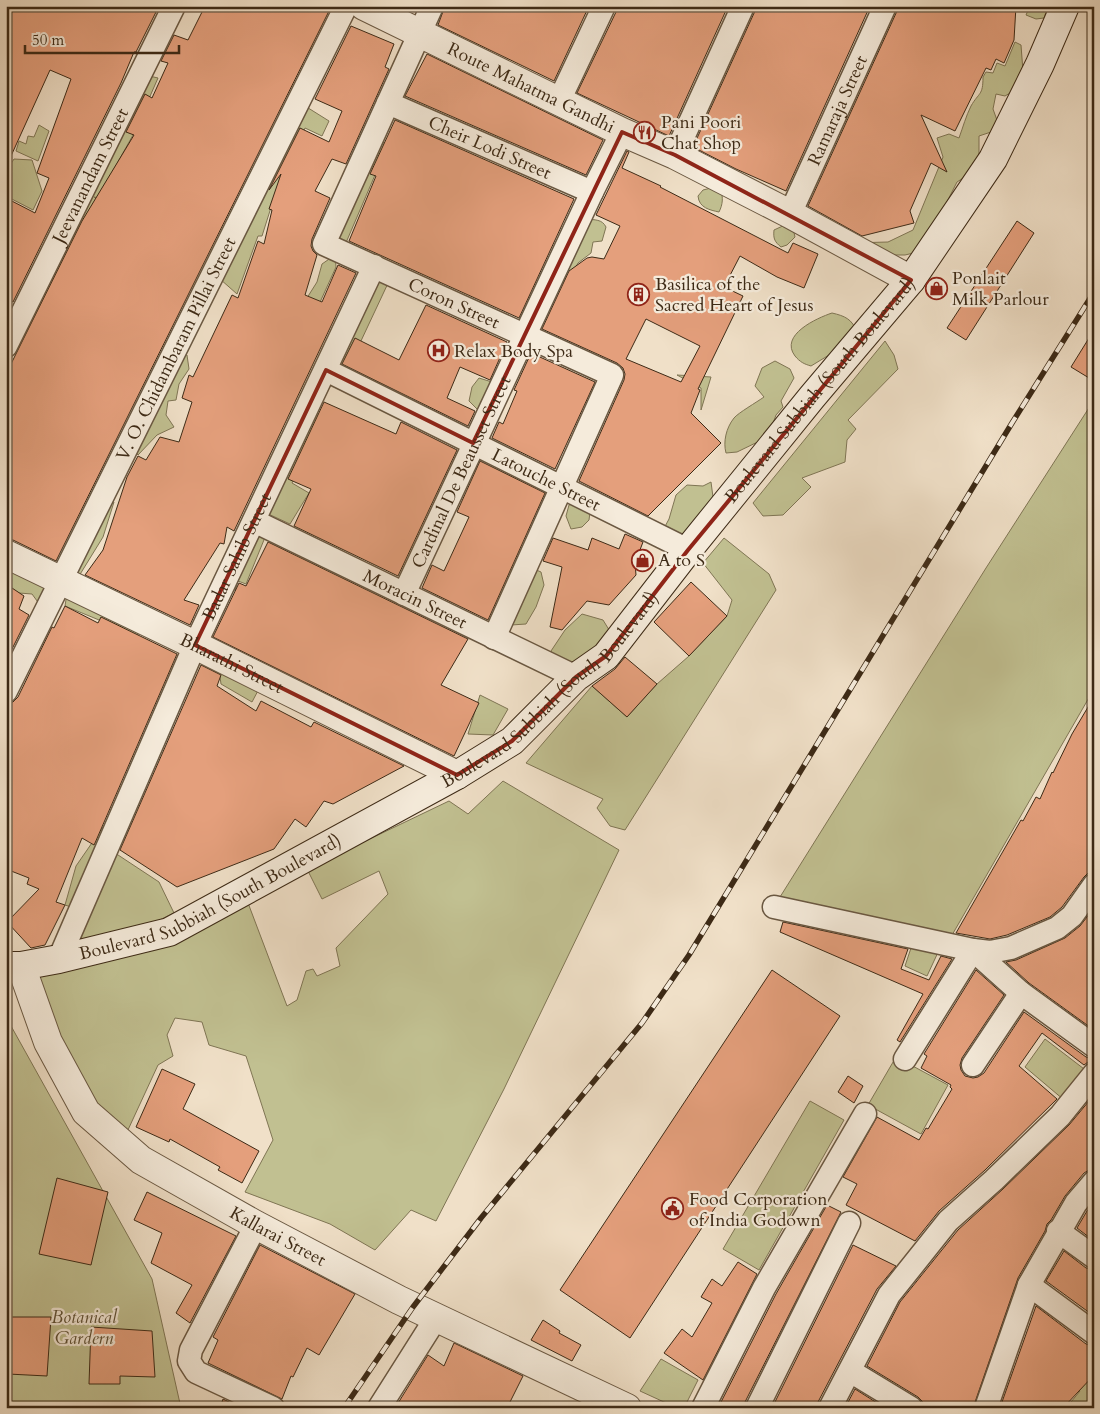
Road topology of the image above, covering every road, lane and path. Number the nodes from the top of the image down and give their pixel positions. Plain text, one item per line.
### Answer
1 (174, 6) edge
2 (346, 6) edge
3 (364, 6) edge
4 (432, 6) edge
5 (604, 6) edge
6 (743, 6) edge
7 (885, 6) edge
8 (1064, 6) edge
9 (420, 33) junction
10 (559, 101) junction
11 (388, 103) junction
12 (622, 132) junction
13 (675, 155) junction
14 (592, 192) junction
15 (790, 214) junction
16 (374, 266) junction
17 (912, 280) junction
18 (525, 336) junction
19 (6, 346) edge
20 (326, 370) junction
21 (473, 444) junction
22 (562, 487) junction
23 (254, 520) junction
24 (688, 550) junction
25 (6, 554) edge
26 (62, 581) junction
27 (404, 594) junction
28 (494, 638) junction
29 (195, 645) junction
30 (576, 676) junction
31 (6, 691) edge
32 (457, 775) junction
33 (1094, 884) edge
34 (774, 907) dead end
35 (973, 950) junction
36 (59, 959) junction
37 (14, 966) edge
38 (1021, 992) junction
39 (1094, 1046) edge
40 (905, 1059) dead end
41 (973, 1065) dead end
42 (1094, 1074) edge
43 (866, 1114) dead end
44 (1093, 1182) edge
45 (850, 1223) dead end
46 (256, 1225) junction
47 (1058, 1231) junction
48 (1094, 1257) edge
49 (1030, 1285) junction
50 (436, 1318) junction
51 (1094, 1333) edge
52 (850, 1371) junction
53 (273, 1408) edge
54 (379, 1408) edge
55 (627, 1408) edge
56 (703, 1408) edge
57 (757, 1408) edge
58 (830, 1408) edge
59 (911, 1408) edge
60 (986, 1408) edge

1 - 19 street, Jeevanandam Street
2 - 26 street, V. O. Chidambaram Pillai Street
3 - 9 street, Route Mahatma Gandhi
4 - 9 street, Coron Street
5 - 10 street
6 - 13 street
7 - 15 street, Ramaraja Street
8 - 17 street, Boulevard Subbiah (South Boulevard)
9 - 10 street, Route Mahatma Gandhi
9 - 11 street, Coron Street
10 - 12 street, Route Mahatma Gandhi
11 - 14 street, Cheir Lodi Street
11 - 16 street, Coron Street
12 - 13 street, Route Mahatma Gandhi
12 - 14 street, Cardinal De Beausset Street
13 - 15 street, Route Mahatma Gandhi
14 - 18 street, Cardinal De Beausset Street
15 - 17 street, Route Mahatma Gandhi
16 - 18 street, Coron Street
16 - 20 street, Badar Sahib Street
17 - 24 street, Boulevard Subbiah (South Boulevard)
18 - 21 street, Cardinal De Beausset Street
18 - 22 street, Coron Street
20 - 21 street, Latouche Street
20 - 23 street, Badar Sahib Street
21 - 22 street, Latouche Street
21 - 27 street, Cardinal De Beausset Street
22 - 24 street, Latouche Street
22 - 28 street, Coron Street
23 - 27 street, Moracin Street
23 - 29 street, Badar Sahib Street
24 - 30 street, Boulevard Subbiah (South Boulevard)
25 - 26 street, Bharathi Street
26 - 29 street, Bharathi Street
26 - 31 street, V. O. Chidambaram Pillai Street
27 - 28 street, Moracin Street
28 - 30 street, Moracin Street
29 - 32 street, Bharathi Street
29 - 36 street, Badar Sahib Street
30 - 32 street, Boulevard Subbiah (South Boulevard)
32 - 36 street, Boulevard Subbiah (South Boulevard)
33 - 35 street
34 - 35 street
35 - 38 street
35 - 40 street
36 - 37 street, Boulevard Subbiah (South Boulevard)
37 - 46 street, Kallarai Street
38 - 39 street
38 - 41 street
42 - 52 street
43 - 56 street
44 - 47 street
45 - 57 street
46 - 50 street, Kallarai Street
46 - 53 street
47 - 48 street
47 - 49 street
49 - 51 street
49 - 60 street
50 - 54 street
50 - 55 street, Kallarai Street
52 - 58 street
52 - 59 street

